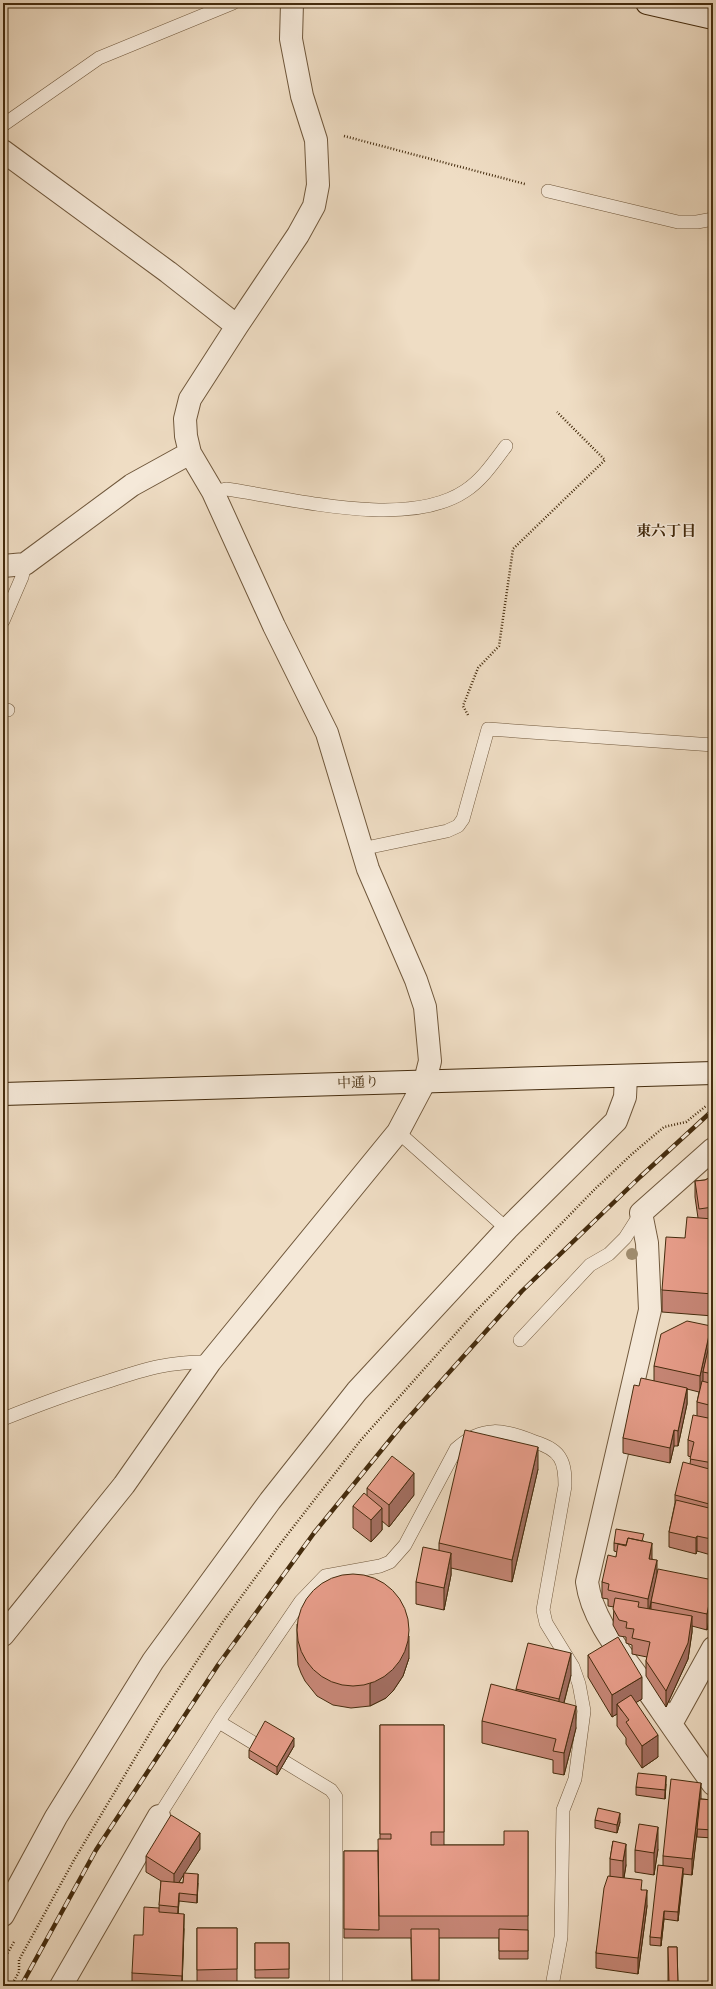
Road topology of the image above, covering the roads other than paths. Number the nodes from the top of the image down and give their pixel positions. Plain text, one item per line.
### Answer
1 (233, 3) edge
2 (292, 3) edge
3 (647, 3) edge
4 (713, 18) edge
5 (3, 125) edge
6 (3, 151) edge
7 (548, 191) road end
8 (713, 219) edge
9 (237, 326) junction
10 (506, 446) dead end
11 (190, 453) junction
12 (213, 492) junction
13 (25, 564) junction
14 (3, 566) edge
15 (3, 621) edge
16 (713, 745) edge
17 (361, 849) junction
18 (713, 1073) edge
19 (626, 1076) junction
20 (425, 1081) junction
21 (3, 1094) edge
22 (398, 1132) junction
23 (713, 1149) edge
24 (641, 1213) junction
25 (507, 1229) junction
26 (520, 1340) dead end
27 (210, 1362) junction
28 (3, 1419) edge
29 (3, 1635) edge
30 (713, 1648) edge
31 (218, 1722) junction
32 (670, 1724) junction
33 (713, 1784) edge
34 (158, 1816) joint
35 (3, 1915) edge
36 (61, 1986) edge
37 (336, 1986) edge
38 (552, 1986) edge

1 - 5 lane
2 - 9 street
3 - 4 street
6 - 9 street
7 - 8 lane
9 - 11 street
10 - 12 lane
11 - 12 street
11 - 13 street
12 - 17 street
13 - 14 street
13 - 15 lane
16 - 17 lane
17 - 20 street
18 - 19 street, 中通り
19 - 20 street, 中通り
19 - 25 street
20 - 21 street, 中通り
20 - 22 street
22 - 25 lane
22 - 27 street
23 - 24 street
24 - 26 lane
24 - 32 street
25 - 35 street
27 - 28 lane
27 - 29 street
30 - 32 street
31 - 34 lane
31 - 37 lane
31 - 38 lane
32 - 33 street
34 - 36 street

